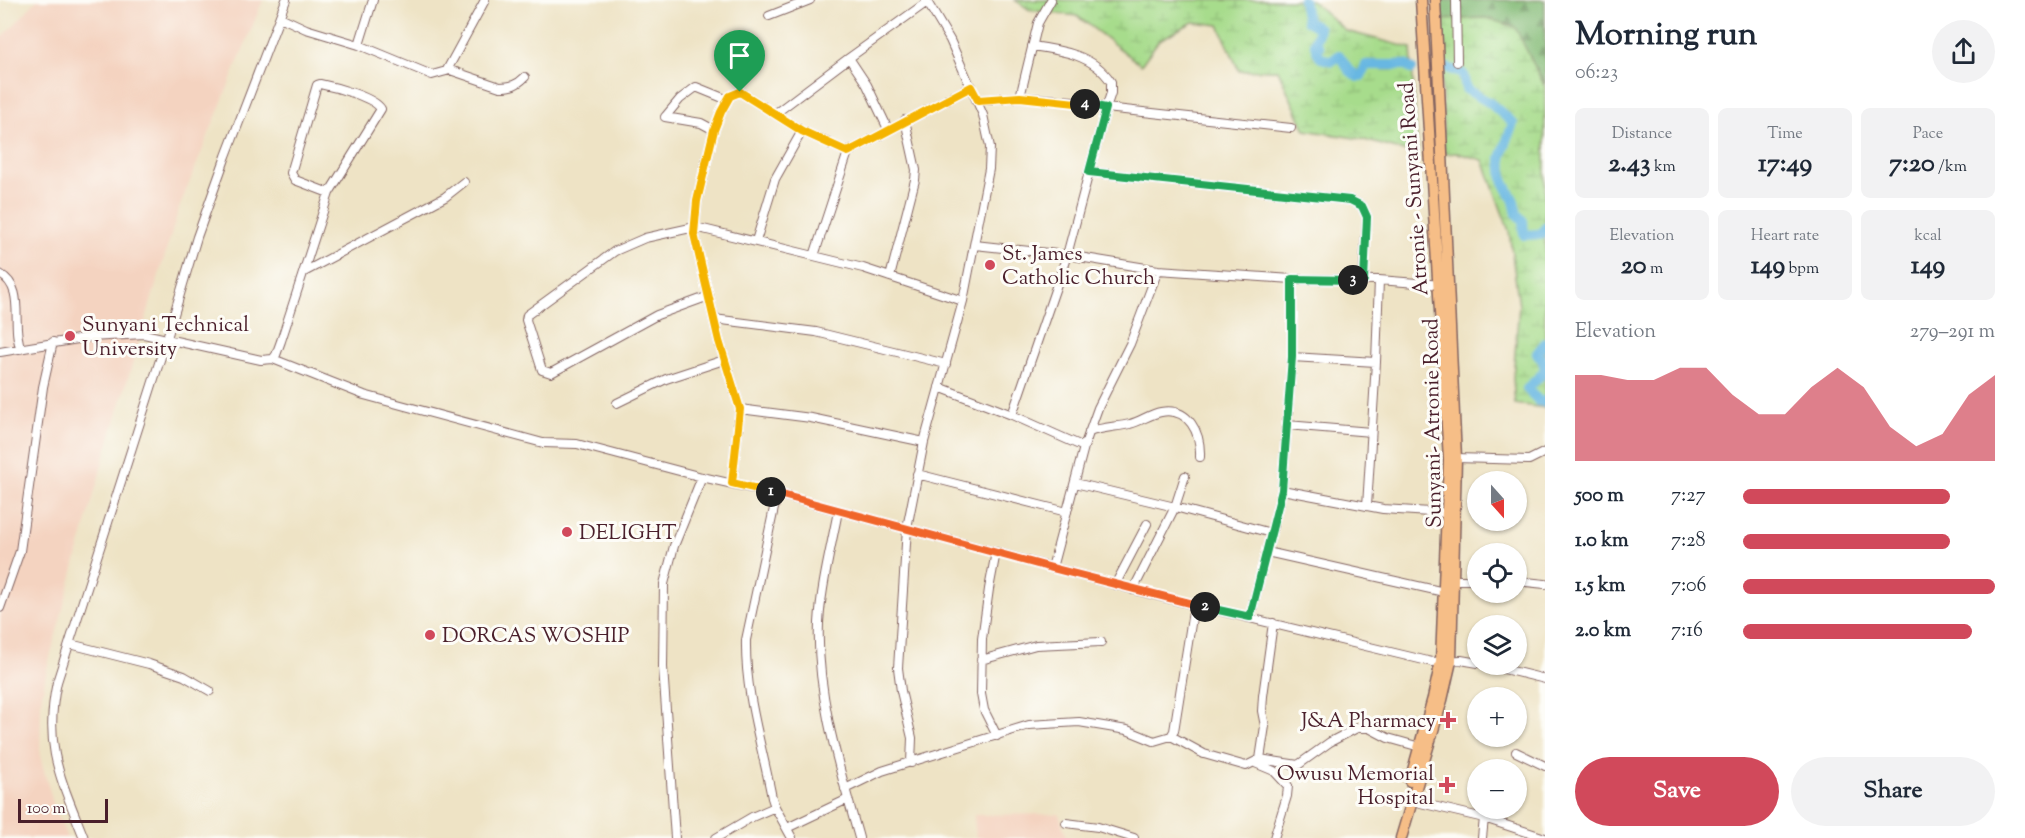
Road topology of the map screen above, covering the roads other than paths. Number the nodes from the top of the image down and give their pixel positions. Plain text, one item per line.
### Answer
1 (286, 0) edge
2 (373, 0) edge
3 (485, 0) edge
4 (810, 0) edge
5 (1051, 0) edge
6 (1421, 0) edge
7 (1434, 0) edge
8 (1456, 0) edge
9 (927, 1) edge
10 (769, 16) dead end
11 (280, 17) junction
12 (359, 45) junction
13 (1032, 45) junction
14 (849, 58) junction
15 (1457, 62) dead end
16 (447, 70) junction
17 (525, 77) dead end
18 (971, 87) junction
19 (1020, 97) junction
20 (728, 100) junction
21 (978, 100) junction
22 (1106, 108) junction
23 (776, 113) junction
24 (905, 120) junction
25 (1291, 128) dead end
26 (888, 129) junction
27 (714, 130) junction
28 (802, 131) junction
29 (848, 152) junction
30 (1089, 172) junction
31 (464, 182) dead end
32 (329, 193) junction
33 (695, 227) junction
34 (756, 242) junction
35 (975, 245) junction
36 (1067, 255) junction
37 (814, 256) junction
38 (1158, 270) junction
39 (304, 272) junction
40 (0, 274) edge
41 (890, 277) junction
42 (1292, 279) junction
43 (1364, 280) junction
44 (1379, 280) junction
45 (1443, 285) junction
46 (709, 296) junction
47 (963, 301) junction
48 (714, 319) junction
49 (167, 338) junction
50 (53, 342) junction
51 (21, 349) junction
52 (0, 352) edge
53 (1292, 357) junction
54 (273, 359) junction
55 (724, 360) junction
56 (1376, 362) junction
57 (946, 364) junction
58 (939, 387) junction
59 (617, 403) dead end
60 (740, 409) junction
61 (1012, 415) junction
62 (1287, 425) junction
63 (1089, 432) junction
64 (1371, 432) junction
65 (924, 442) junction
66 (1084, 447) junction
67 (1545, 452) edge
68 (1200, 457) dead end
69 (1456, 458) junction
70 (917, 474) junction
71 (1185, 476) dead end
72 (702, 477) junction
73 (732, 483) junction
74 (1075, 483) junction
75 (1282, 490) junction
76 (777, 494) junction
77 (1367, 506) junction
78 (1175, 507) junction
79 (838, 511) junction
80 (1067, 512) junction
81 (1446, 513) junction
82 (1147, 524) dead end
83 (907, 528) junction
84 (1271, 533) junction
85 (996, 552) junction
86 (1267, 552) junction
87 (1052, 568) junction
88 (1452, 580) junction
89 (1467, 580) edge
90 (1527, 582) edge
91 (1545, 584) edge
92 (1114, 585) junction
93 (1133, 590) junction
94 (1444, 592) junction
95 (1194, 605) junction
96 (0, 608) edge
97 (1250, 617) junction
98 (1274, 623) junction
99 (1101, 642) dead end
100 (70, 644) junction
101 (981, 660) junction
102 (1446, 661) junction
103 (1467, 661) edge
104 (1527, 675) edge
105 (1545, 679) edge
106 (210, 691) dead end
107 (997, 736) junction
108 (1171, 736) junction
109 (1420, 747) junction
110 (1516, 752) dead end
111 (1258, 761) junction
112 (911, 763) junction
113 (1545, 766) edge
114 (845, 789) junction
115 (848, 799) junction
116 (1412, 801) junction
117 (775, 807) junction
118 (1467, 814) edge
119 (1484, 819) edge
120 (1487, 819) edge
121 (1066, 823) dead end
122 (787, 828) junction
123 (84, 838) edge
124 (675, 838) edge
125 (716, 838) edge
126 (792, 838) edge
127 (860, 838) edge
128 (1134, 838) edge
129 (1274, 838) edge
130 (1395, 838) edge
131 (1401, 838) edge
132 (1482, 838) edge
133 (1545, 838) edge

1 - 11 street
2 - 12 street
3 - 16 street
4 - 10 street
5 - 13 street
6 - 45 highway, Atronie - Sunyani Road
7 - 45 highway, Sunyani- Atronie Road
8 - 15 street
9 - 14 street
9 - 18 street
11 - 12 street
11 - 49 street
12 - 16 street
13 - 19 street
13 - 22 street
14 - 23 street
14 - 26 street
16 - 17 street
18 - 21 street
18 - 24 street
19 - 21 street
19 - 22 street
20 - 23 street
20 - 27 street
20 - 27 street
21 - 35 street
22 - 25 street
22 - 30 street
23 - 28 street
24 - 26 street
24 - 41 street
26 - 29 street
27 - 33 street
28 - 29 street
28 - 34 street
29 - 37 street
30 - 36 street
30 - 43 street
31 - 39 street
32 - 32 street
32 - 39 street
33 - 34 street
33 - 46 street
33 - 46 street
34 - 37 street
35 - 36 street
35 - 47 street
36 - 38 street
36 - 61 street
37 - 41 street
38 - 42 street
38 - 63 street
39 - 54 street
40 - 51 street
41 - 47 street
42 - 43 street
42 - 53 street
43 - 44 street
44 - 45 street
44 - 56 street
45 - 69 highway, Sunyani- Atronie Road
45 - 81 highway, Atronie - Sunyani Road
46 - 48 street
47 - 57 street
48 - 55 street
48 - 57 street
49 - 50 street
49 - 54 street
49 - 100 street
50 - 51 street
50 - 96 street
51 - 52 street
53 - 56 street
53 - 62 street
54 - 72 street
55 - 59 street
55 - 60 street
56 - 64 street
57 - 58 street
58 - 61 street
58 - 65 street
60 - 65 street
60 - 73 street
61 - 66 street
62 - 64 street
62 - 75 street
63 - 66 street
63 - 68 street
64 - 77 street
65 - 70 street
66 - 74 street
67 - 69 street
69 - 88 highway, Sunyani- Atronie Road
70 - 80 street
70 - 83 street
71 - 78 street
72 - 73 street
72 - 124 street
73 - 76 street
74 - 78 street
74 - 80 street
75 - 77 street
75 - 84 street
76 - 79 street
76 - 117 street
77 - 81 street
78 - 84 street
78 - 93 street
79 - 83 street
79 - 114 street
80 - 87 street
81 - 94 highway, Atronie - Sunyani Road
82 - 92 street
83 - 85 street
83 - 112 street
84 - 86 street
85 - 87 street
85 - 101 street
86 - 94 street
86 - 97 street
87 - 92 street
88 - 89 street
88 - 102 highway, Sunyani- Atronie Road
90 - 91 street
92 - 93 street
93 - 95 street
94 - 102 highway, Atronie - Sunyani Road
95 - 97 street
95 - 108 street
97 - 98 street
98 - 102 street
98 - 111 street
99 - 101 street
100 - 106 street
100 - 123 street
101 - 107 street
102 - 103 street
102 - 109 highway, Atronie - Sunyani Road
102 - 116 highway, Sunyani- Atronie Road
104 - 105 street
107 - 108 street
107 - 112 street
108 - 111 street
109 - 111 street
109 - 130 highway, Atronie - Sunyani Road
110 - 113 street
111 - 129 street
112 - 114 street
114 - 115 street
115 - 122 street
115 - 127 street
116 - 118 street
116 - 131 highway, Sunyani- Atronie Road
117 - 122 street
117 - 125 street
119 - 132 street
120 - 133 street
121 - 128 street
122 - 126 street

